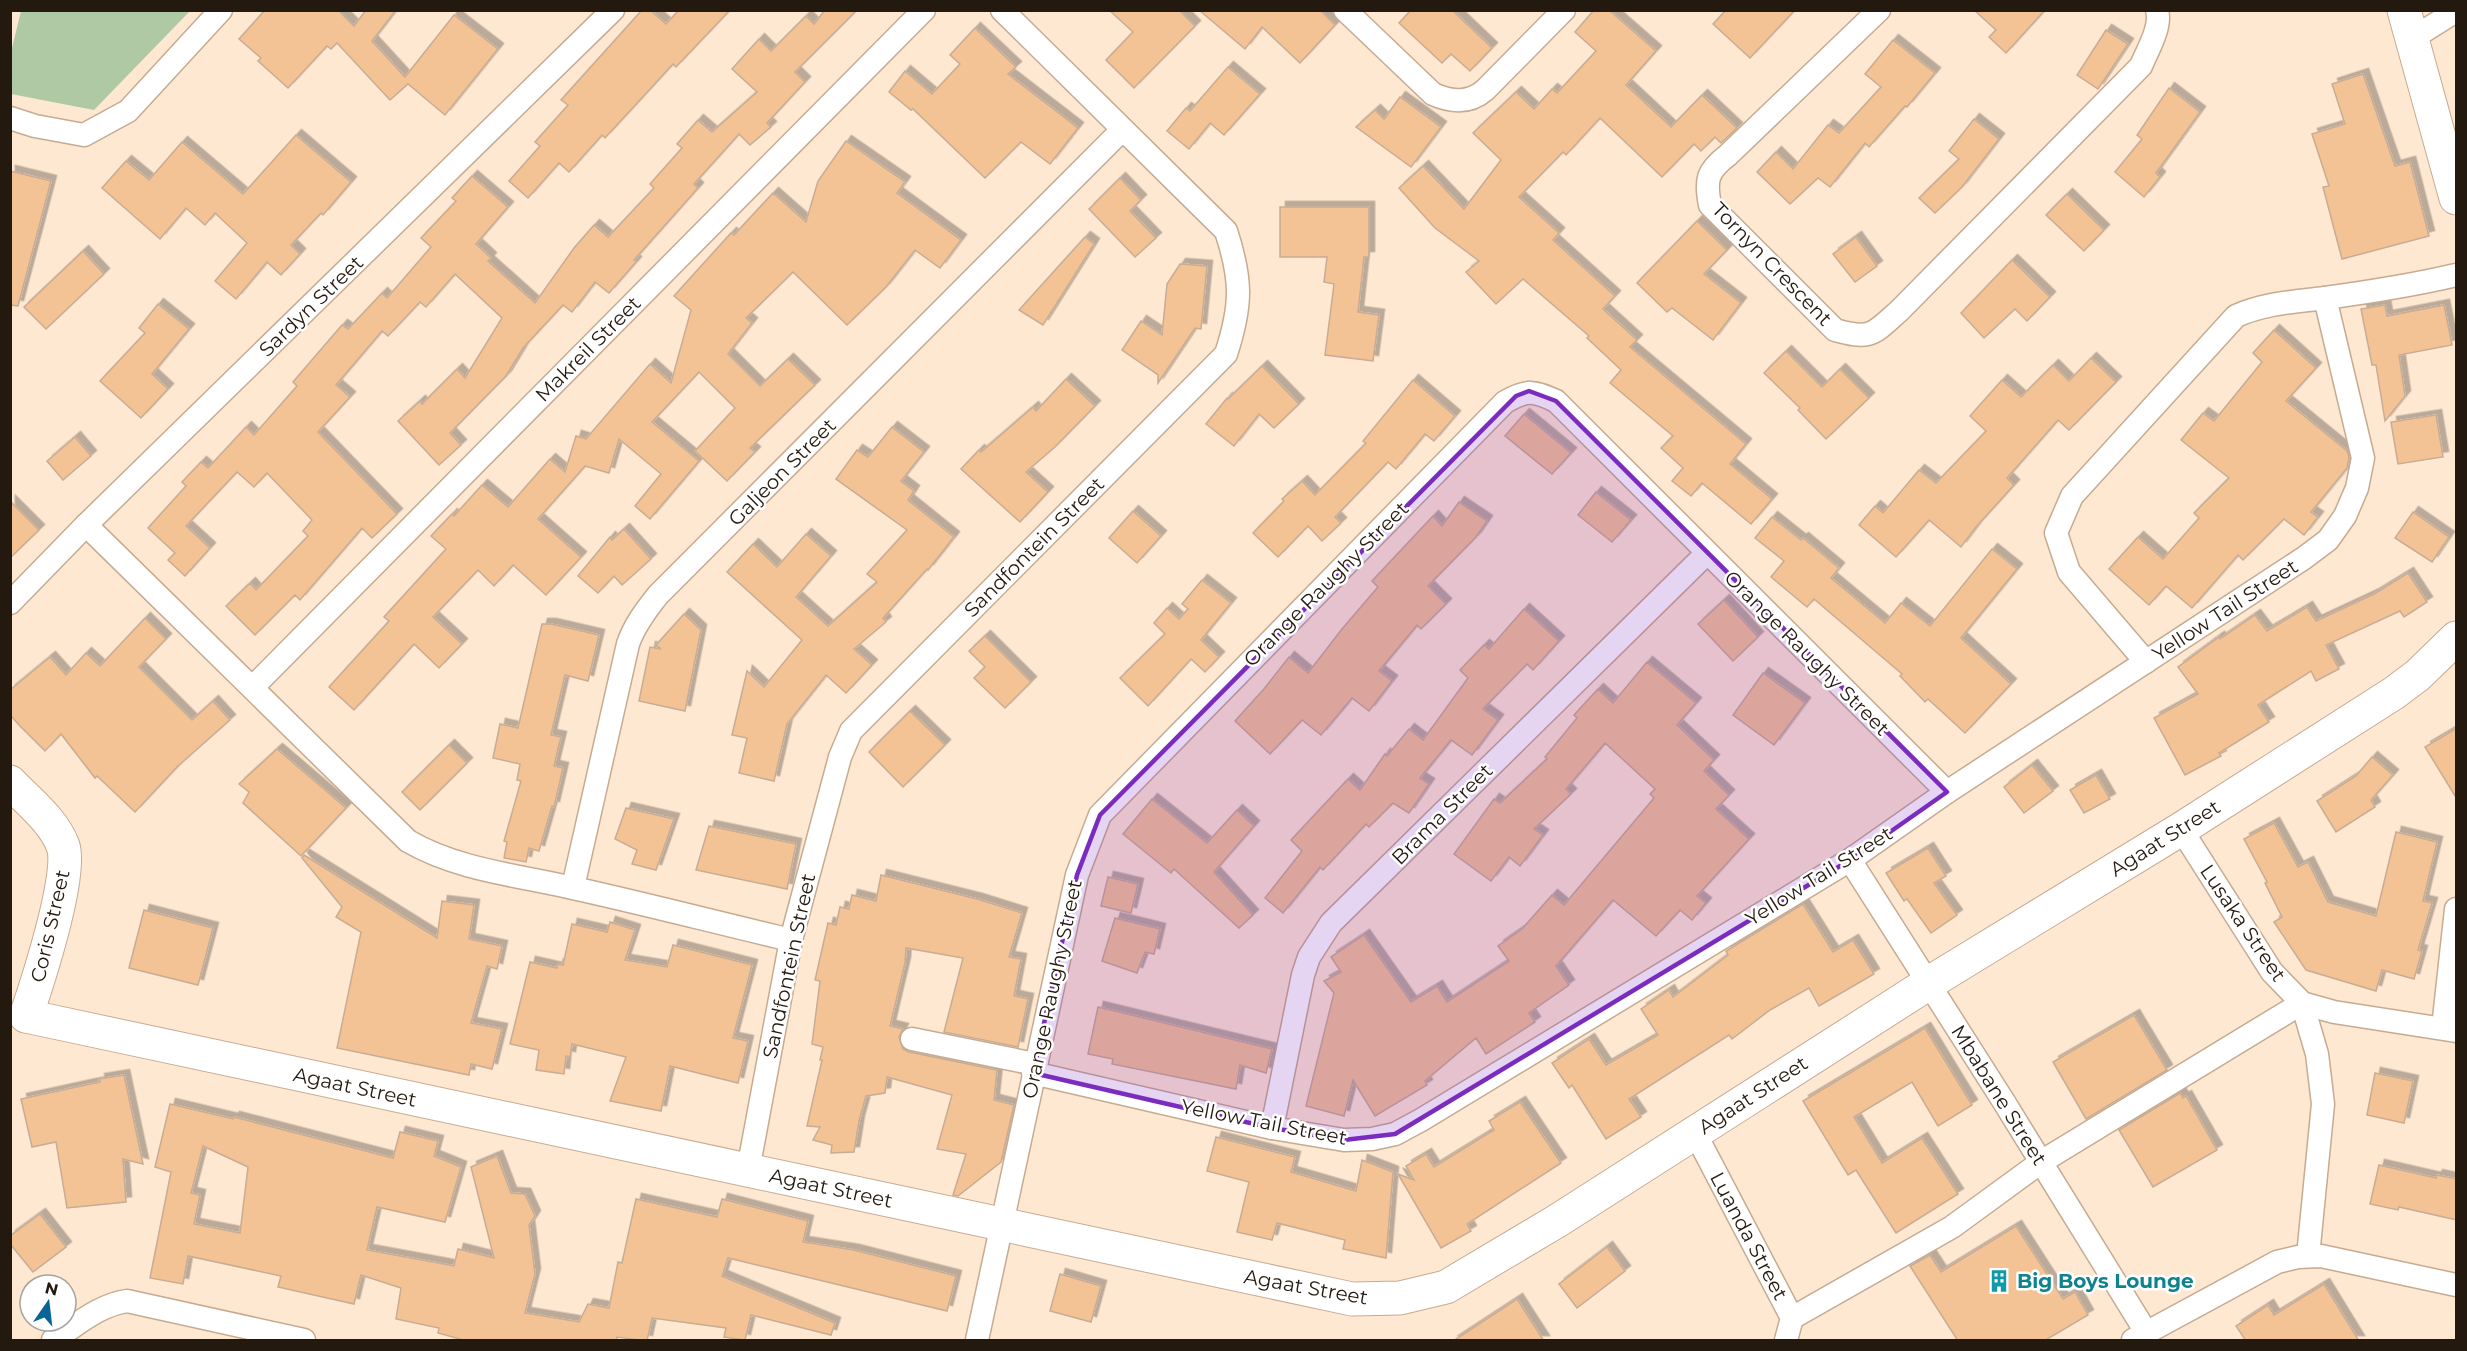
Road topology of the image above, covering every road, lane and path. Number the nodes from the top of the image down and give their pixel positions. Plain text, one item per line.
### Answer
1 (221, 10) edge
2 (613, 10) edge
3 (924, 10) edge
4 (1002, 10) edge
5 (1345, 10) edge
6 (1564, 10) edge
7 (1879, 10) edge
8 (2157, 10) edge
9 (2457, 10) edge
10 (2409, 24) edge
11 (10, 118) edge
12 (1122, 130) junction
13 (2457, 198) edge
14 (2457, 274) edge
15 (2325, 298) junction
16 (86, 525) junction
17 (1706, 554) junction
18 (10, 603) edge
19 (2457, 638) edge
20 (2146, 662) junction
21 (253, 687) junction
22 (10, 782) edge
23 (1947, 792) junction
24 (2181, 829) junction
25 (1850, 860) junction
26 (573, 887) junction
27 (2457, 909) edge
28 (790, 940) junction
29 (1929, 983) junction
30 (2302, 1003) junction
31 (18, 1022) edge
32 (2450, 1030) edge
33 (912, 1039) dead end
34 (1034, 1069) junction
35 (1272, 1128) junction
36 (1695, 1132) junction
37 (2041, 1162) junction
38 (748, 1170) junction
39 (1003, 1225) junction
40 (2308, 1256) junction
41 (2457, 1285) edge
42 (1792, 1318) junction
43 (2140, 1336) edge
44 (53, 1341) edge
45 (304, 1341) edge
46 (977, 1341) edge
47 (1786, 1341) edge

1 - 11 street
2 - 16 street, Sardyn Street
3 - 21 street, Makreil Street
4 - 12 street, Sandfontein Street
5 - 6 street
7 - 8 street, Tornyn Crescent
9 - 10 street
10 - 13 street
12 - 26 street, Galjeon Street
12 - 28 street, Sandfontein Street
14 - 15 street
15 - 20 street, Yellow Tail Street
15 - 20 street
16 - 18 street, Sardyn Street
16 - 21 street
17 - 23 street, Orange Raughy Street
17 - 34 street, Orange Raughy Street
17 - 35 street, Brama Street
19 - 24 street, Agaat Street
20 - 23 street, Yellow Tail Street
21 - 26 street
22 - 31 street, Coris Street
23 - 25 street, Yellow Tail Street
24 - 29 street, Agaat Street
24 - 30 street, Lusaka Street
25 - 29 street, Mbabane Street
25 - 35 street, Yellow Tail Street
26 - 28 street
27 - 32 street
28 - 38 street, Sandfontein Street
29 - 36 street, Agaat Street
29 - 37 street, Mbabane Street
30 - 32 street
30 - 37 street
30 - 40 street
31 - 38 street, Agaat Street
33 - 34 street, Yellow Tail Street
34 - 35 street, Yellow Tail Street
34 - 39 street, Orange Raughy Street
36 - 39 street, Agaat Street
36 - 42 street, Luanda Street
37 - 42 street
37 - 43 street, Mbabane Street
38 - 39 street, Agaat Street
39 - 46 street, Orange Raughy Street
40 - 41 street
40 - 43 street
42 - 47 street, Luanda Street
44 - 45 street

